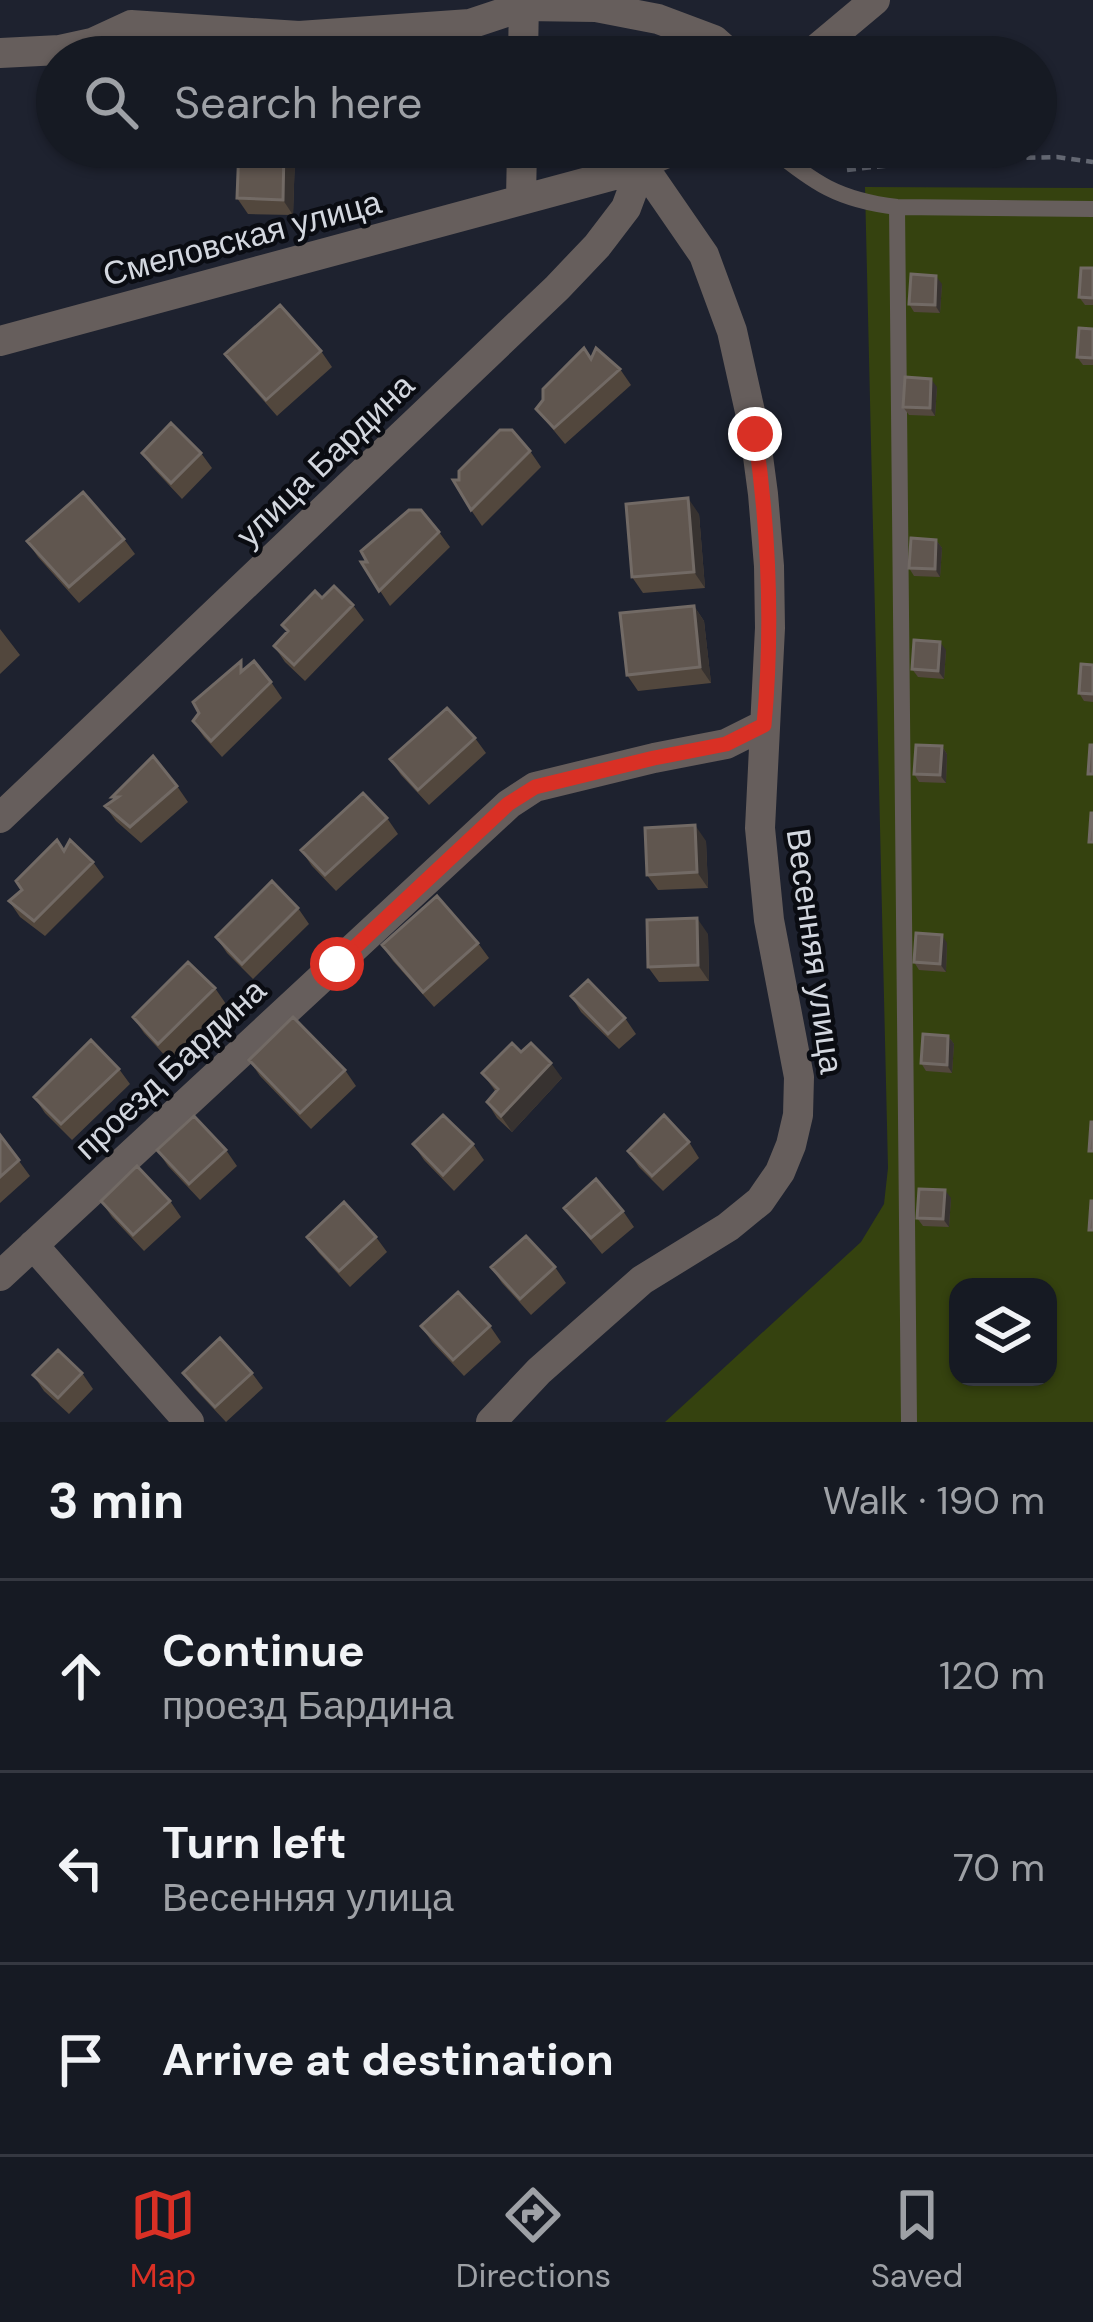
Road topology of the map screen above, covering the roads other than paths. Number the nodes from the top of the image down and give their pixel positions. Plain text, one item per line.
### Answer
1 (874, 0) edge
2 (524, 3) edge
3 (130, 13) edge
4 (101, 36) edge
5 (523, 36) edge
6 (703, 36) edge
7 (832, 36) edge
8 (36, 51) edge
9 (0, 53) edge
10 (522, 168) edge
11 (634, 168) edge
12 (641, 168) edge
13 (644, 168) edge
14 (796, 168) edge
15 (521, 199) junction
16 (897, 207) junction
17 (1093, 209) edge
18 (0, 341) edge
19 (764, 725) junction
20 (0, 818) edge
21 (33, 1245) junction
22 (0, 1276) edge
23 (189, 1422) edge
24 (491, 1422) edge
25 (909, 1422) edge

1 - 7 street
2 - 3 street
2 - 5 street
2 - 6 street
3 - 4 street
8 - 9 street
10 - 15 street
11 - 15 street, Смеловская улица
12 - 20 street, улица Бардина
13 - 19 street, Весенняя улица
14 - 16 lane
15 - 18 street, Смеловская улица
16 - 17 lane
16 - 25 lane
19 - 21 street, проезд Бардина
19 - 24 street, Весенняя улица
21 - 22 street, проезд Бардина
21 - 23 street

